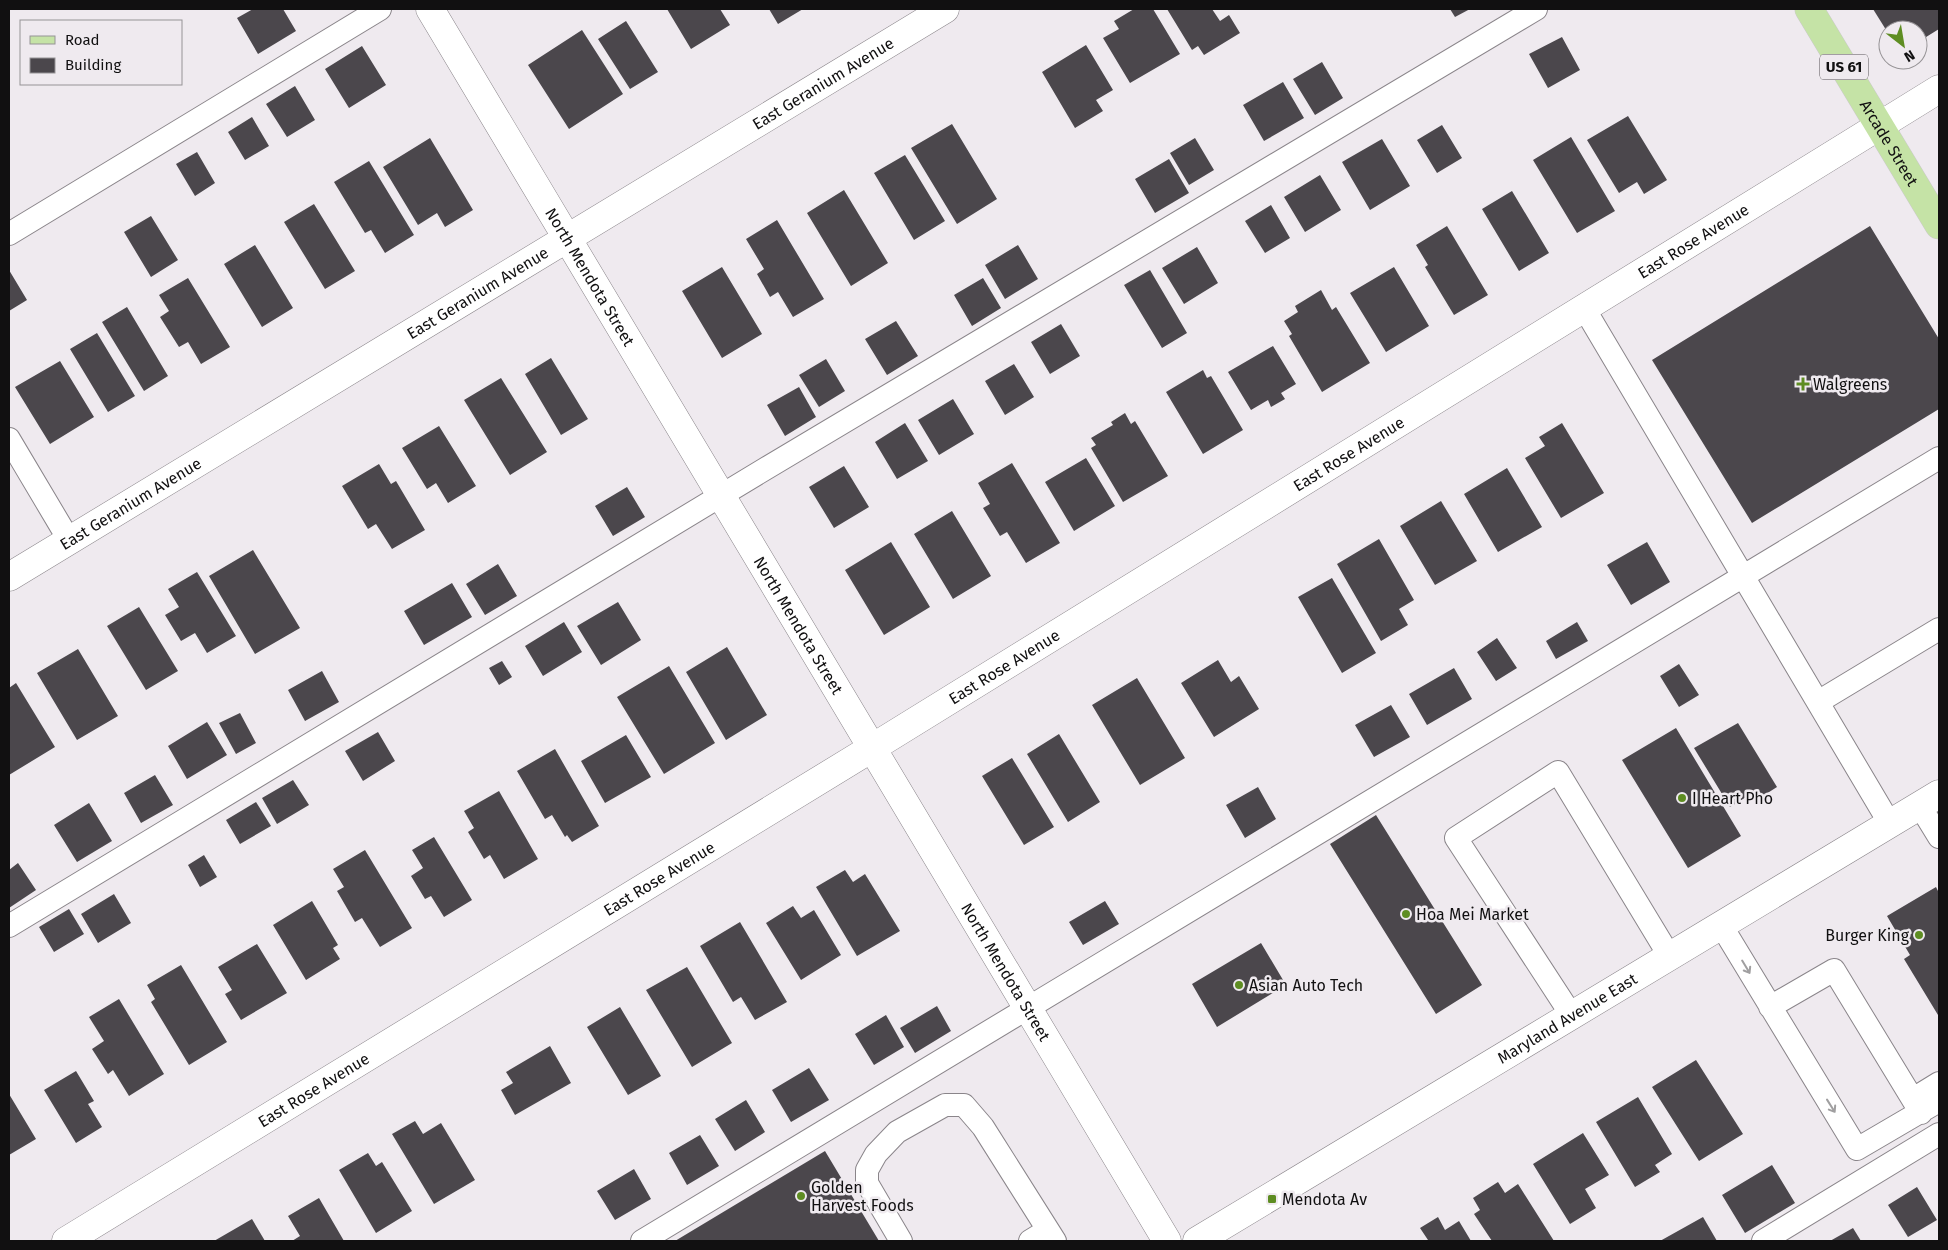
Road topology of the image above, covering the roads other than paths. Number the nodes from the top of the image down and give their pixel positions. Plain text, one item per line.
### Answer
1 (380, 9) edge
2 (430, 9) edge
3 (945, 9) edge
4 (1536, 9) edge
5 (1809, 9) edge
6 (1939, 89) edge
7 (1880, 126) junction
8 (1939, 225) edge
9 (9, 234) edge
10 (568, 238) junction
11 (1584, 308) junction
12 (9, 439) edge
13 (1939, 458) edge
14 (722, 495) junction
15 (69, 540) junction
16 (1743, 576) junction
17 (9, 577) edge
18 (1939, 630) edge
19 (1818, 702) junction
20 (872, 748) junction
21 (1930, 800) edge
22 (1890, 824) junction
23 (1939, 837) edge
24 (1721, 925) junction
25 (9, 926) edge
26 (1670, 957) junction
27 (1027, 1007) junction
28 (1770, 1007) junction
29 (1572, 1016) junction
30 (1939, 1083) edge
31 (1924, 1105) edge
32 (1939, 1134) edge
33 (1045, 1238) edge
34 (66, 1241) edge
35 (642, 1241) edge
36 (900, 1241) edge
37 (1167, 1241) edge
38 (1197, 1241) edge
39 (1763, 1241) edge

1 - 9 lane
2 - 10 street, North Mendota Street
3 - 10 street, East Geranium Avenue
4 - 14 lane
5 - 7 main road, Arcade Street / US 61
6 - 7 street, East Rose Avenue
7 - 8 main road, Arcade Street / US 61
7 - 11 street, East Rose Avenue
10 - 14 street, North Mendota Street
10 - 15 street, East Geranium Avenue
11 - 16 lane
11 - 20 street, East Rose Avenue
12 - 15 lane
13 - 16 lane
14 - 20 street, North Mendota Street
14 - 25 lane
15 - 17 street, East Geranium Avenue
16 - 19 lane
16 - 27 lane
18 - 19 lane
19 - 22 lane
20 - 27 street, North Mendota Street
20 - 34 street, East Rose Avenue
21 - 22 street, Maryland Avenue East
21 - 23 lane
22 - 24 street, Maryland Avenue East
24 - 26 street, Maryland Avenue East
24 -> 28 lane
26 - 29 street, Maryland Avenue East
26 - 29 lane
27 - 35 lane
27 - 37 street, North Mendota Street
28 - 31 lane
28 -> 31 lane
29 - 38 street, Maryland Avenue East
30 - 31 lane
32 - 39 lane
33 - 36 lane

